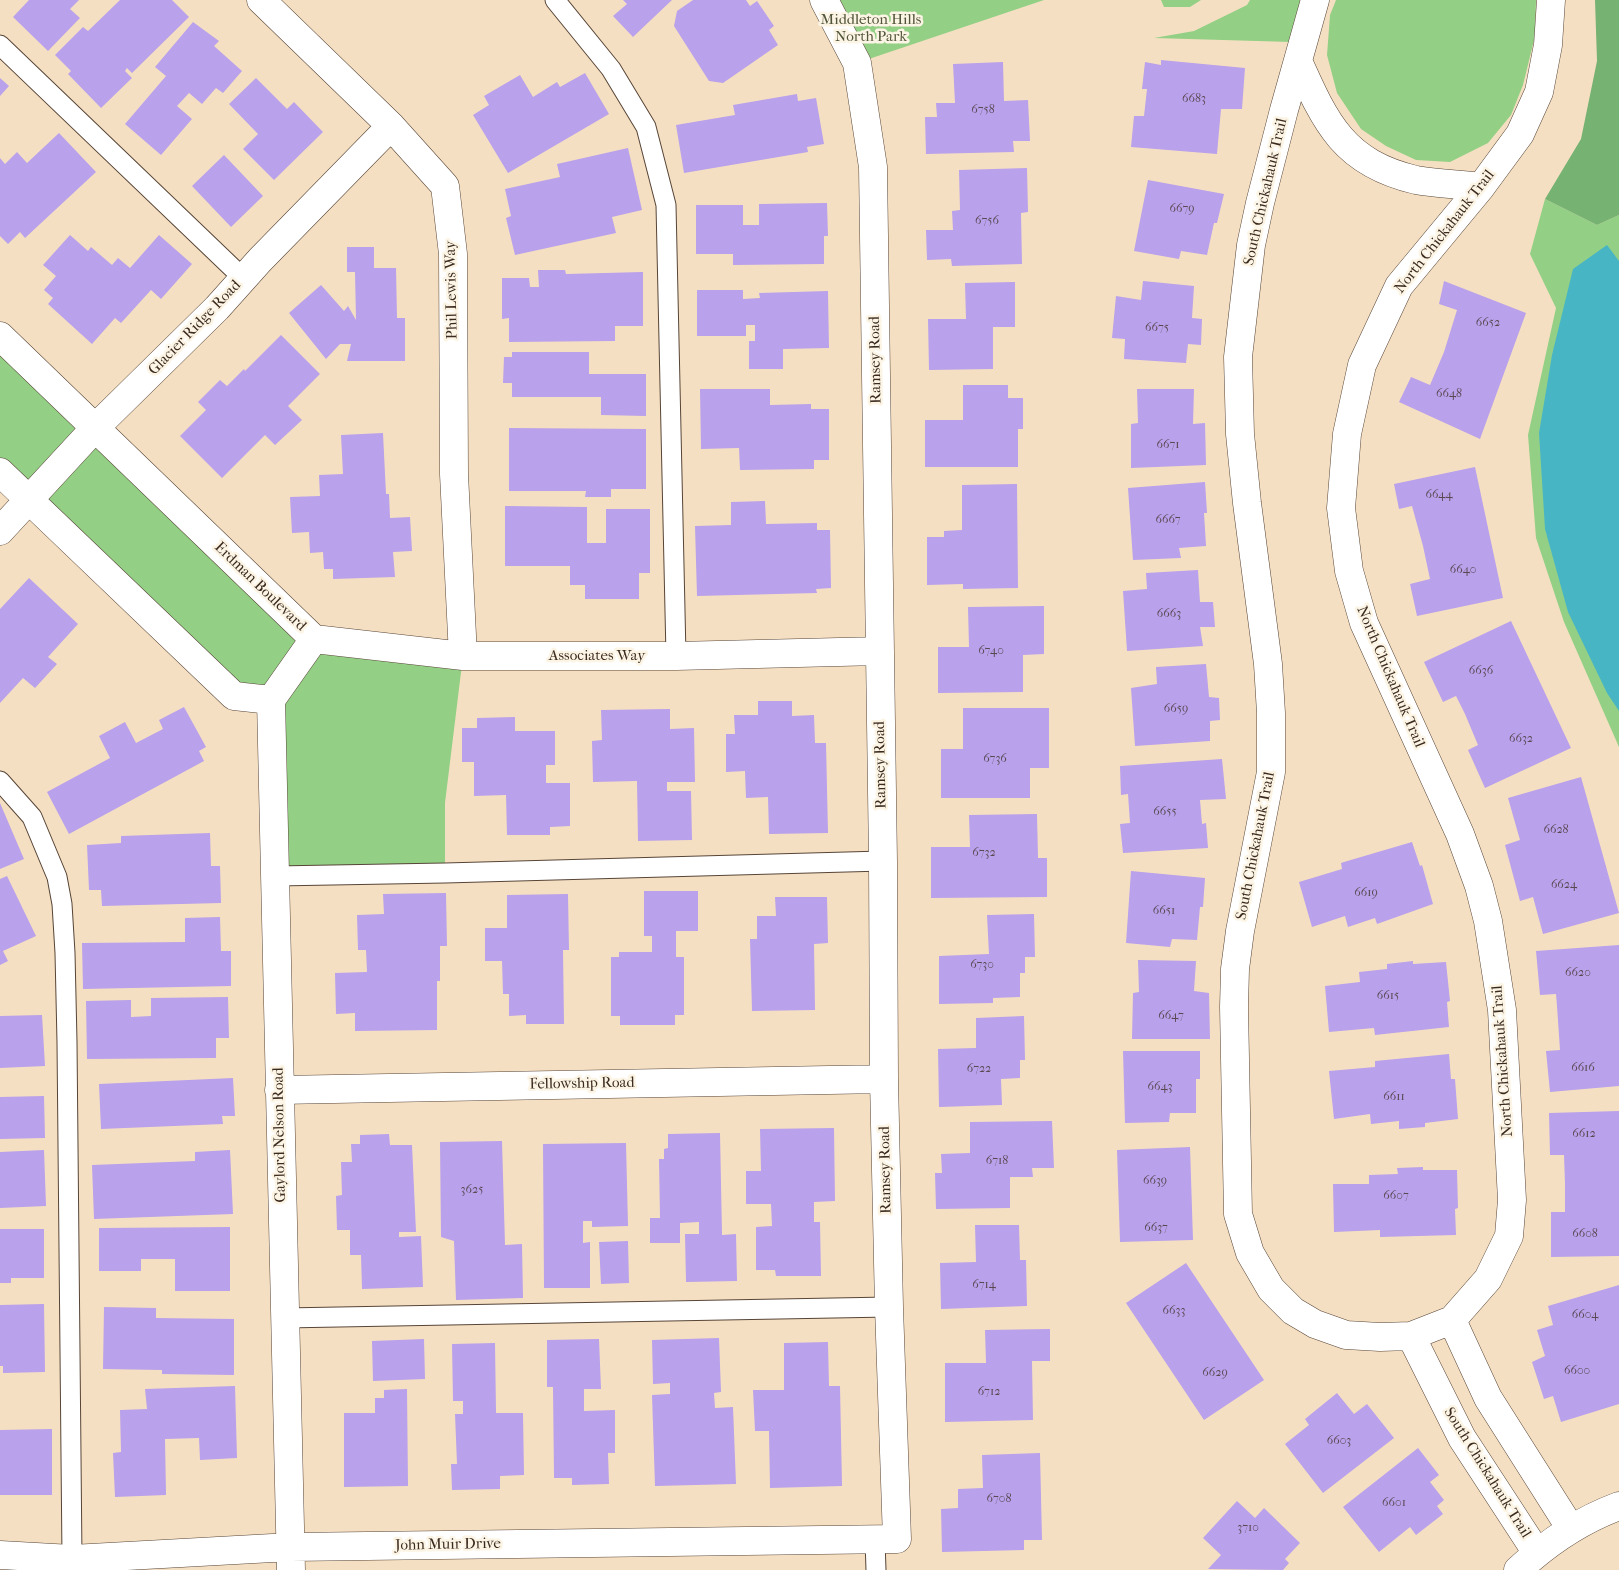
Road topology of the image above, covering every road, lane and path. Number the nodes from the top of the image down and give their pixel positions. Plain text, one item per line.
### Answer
1 (261, 0) edge
2 (555, 0) edge
3 (824, 0) edge
4 (1315, 0) edge
5 (1551, 0) edge
6 (0, 45) edge
7 (1298, 61) junction
8 (390, 126) junction
9 (1481, 187) junction
10 (243, 278) junction
11 (0, 336) edge
12 (95, 428) junction
13 (0, 472) edge
14 (30, 500) junction
15 (0, 531) edge
16 (314, 638) junction
17 (880, 651) junction
18 (463, 656) junction
19 (676, 656) junction
20 (271, 700) junction
21 (0, 781) edge
22 (883, 861) junction
23 (276, 876) junction
24 (884, 1079) junction
25 (279, 1090) junction
26 (889, 1307) junction
27 (284, 1318) junction
28 (1452, 1320) junction
29 (1411, 1336) junction
30 (1619, 1506) edge
31 (1571, 1529) junction
32 (886, 1539) junction
33 (0, 1555) edge
34 (291, 1558) edge
35 (72, 1559) junction
36 (1527, 1561) edge
37 (876, 1570) edge

1 - 8 street, Phil Lewis Way
2 - 19 lane
3 - 17 street, Ramsey Road
4 - 7 street, South Chickahauk Trail
5 - 9 street, North Chickahauk Trail
6 - 10 lane
7 - 9 street
7 - 29 street, South Chickahauk Trail
8 - 10 street, Glacier Ridge Road
8 - 18 street, Phil Lewis Way
9 - 28 street, North Chickahauk Trail
10 - 12 street, Glacier Ridge Road
11 - 12 street, Erdman Boulevard
12 - 14 street, Glacier Ridge Road
12 - 16 street, Erdman Boulevard
13 - 14 street
14 - 15 street, Glacier Ridge Road
14 - 20 street
16 - 18 street, Associates Way
16 - 20 street, Erdman Boulevard
17 - 19 street, Associates Way
17 - 22 street, Ramsey Road
18 - 19 street, Associates Way
20 - 23 street, Gaylord Nelson Road
21 - 35 lane
22 - 23 lane
22 - 24 street, Ramsey Road
23 - 25 street, Gaylord Nelson Road
24 - 25 street, Fellowship Road
24 - 26 street, Ramsey Road
25 - 27 street, Gaylord Nelson Road
26 - 27 lane
26 - 32 street, Ramsey Road
27 - 34 street, Gaylord Nelson Road
28 - 29 street, North Chickahauk Trail
28 - 31 street
29 - 36 street, South Chickahauk Trail
30 - 31 street
31 - 36 street
32 - 34 street, John Muir Drive
32 - 37 lane
33 - 35 street, John Muir Drive
34 - 35 street, John Muir Drive

